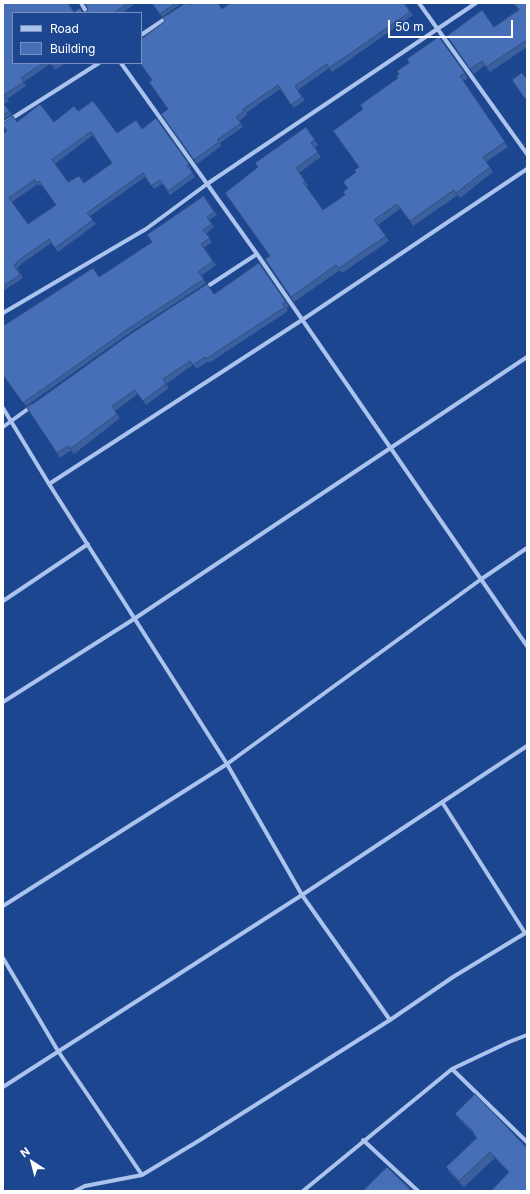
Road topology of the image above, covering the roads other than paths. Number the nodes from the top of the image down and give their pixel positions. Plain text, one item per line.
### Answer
1 (81, 3) edge
2 (420, 3) edge
3 (476, 3) edge
4 (87, 12) edge
5 (170, 15) edge
6 (438, 28) junction
7 (142, 34) edge
8 (97, 64) edge
9 (122, 64) edge
10 (3, 124) edge
11 (527, 154) edge
12 (527, 169) edge
13 (207, 184) junction
14 (257, 254) junction
15 (198, 292) edge
16 (3, 313) edge
17 (302, 320) junction
18 (527, 357) edge
19 (37, 402) edge
20 (3, 408) edge
21 (11, 420) junction
22 (3, 426) edge
23 (391, 447) junction
24 (48, 484) junction
25 (88, 544) junction
26 (527, 548) edge
27 (480, 580) junction
28 (3, 601) edge
29 (134, 619) junction
30 (527, 646) edge
31 (3, 702) edge
32 (527, 746) edge
33 (227, 764) junction
34 (442, 802) junction
35 (302, 895) junction
36 (3, 906) edge
37 (526, 932) edge
38 (3, 958) edge
39 (390, 1020) junction
40 (527, 1035) edge
41 (58, 1052) junction
42 (452, 1069) junction
43 (3, 1087) edge
44 (363, 1140) junction
45 (527, 1142) edge
46 (142, 1175) junction
47 (75, 1191) edge
48 (303, 1191) edge
49 (418, 1191) edge

1 - 4 street
2 - 6 street
3 - 6 street
5 - 7 street
6 - 11 street
6 - 13 street
8 - 10 street
9 - 13 street
12 - 17 street
13 - 14 street
13 - 16 street
14 - 15 street
14 - 17 street
17 - 23 street
17 - 24 street
18 - 23 street
19 - 21 street
20 - 21 street
21 - 22 street
21 - 24 street
23 - 27 street
23 - 29 street
24 - 25 street
25 - 28 street
25 - 29 street
26 - 27 street
27 - 30 street
27 - 33 street
29 - 31 street
29 - 33 street
32 - 34 street
33 - 35 street
33 - 36 street
34 - 35 street
34 - 37 street
35 - 39 street
35 - 41 street
37 - 39 street
38 - 41 street
39 - 46 street
40 - 42 street
41 - 43 street
41 - 46 street
42 - 44 street
42 - 45 street
44 - 48 street
44 - 49 street
46 - 47 street

